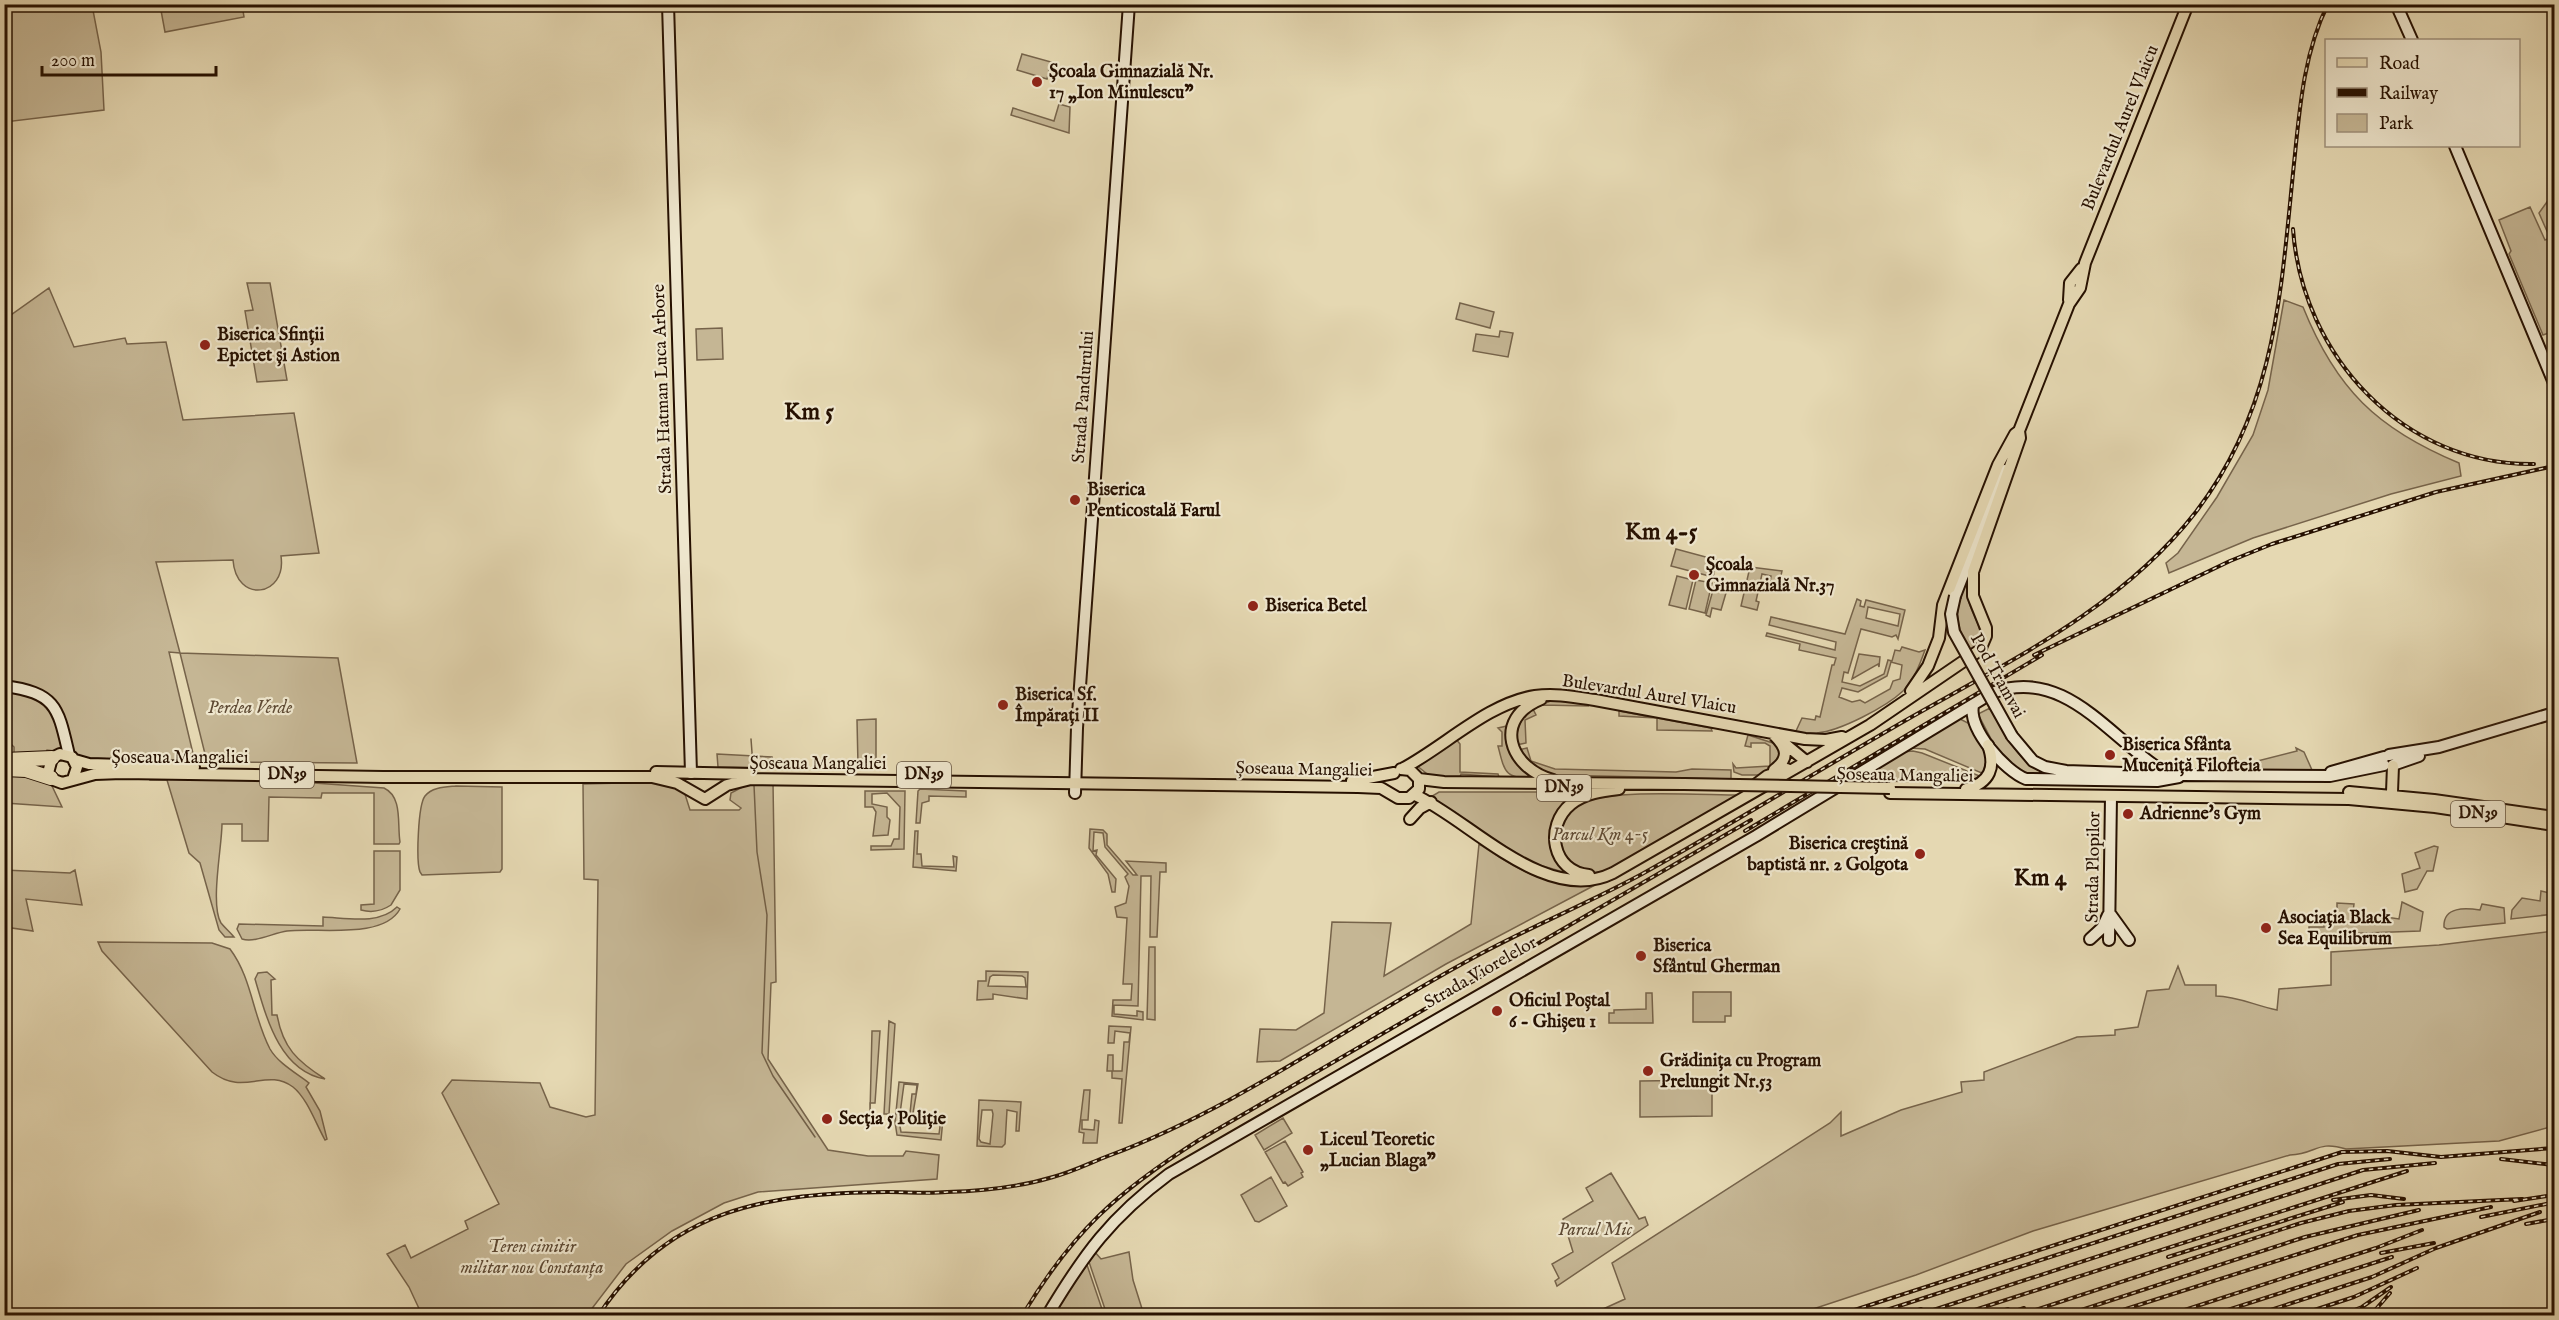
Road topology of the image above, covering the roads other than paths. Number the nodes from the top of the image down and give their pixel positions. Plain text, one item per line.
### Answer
1 (668, 4) edge
2 (1129, 4) edge
3 (2188, 4) edge
4 (2397, 4) edge
5 (2412, 39) edge
6 (2455, 147) edge
7 (2554, 383) edge
8 (2019, 431) junction
9 (1955, 596) joint
10 (1935, 650) junction
11 (1959, 664) junction
12 (4, 686) edge
13 (1557, 695) junction
14 (1973, 706) junction
15 (2554, 713) edge
16 (1888, 714) junction
17 (1953, 718) junction
18 (62, 722) junction
19 (1977, 725) junction
20 (1769, 733) junction
21 (1828, 744) junction
22 (1988, 745) junction
23 (53, 757) junction
24 (72, 757) junction
25 (4, 760) edge
26 (1807, 762) junction
27 (2388, 762) junction
28 (4, 768) edge
29 (1398, 771) junction
30 (691, 773) junction
31 (710, 773) junction
32 (2166, 773) junction
33 (1767, 776) junction
34 (2183, 776) junction
35 (51, 778) junction
36 (73, 779) junction
37 (1075, 783) junction
38 (1565, 783) junction
39 (1684, 786) junction
40 (1417, 788) junction
41 (1623, 788) junction
42 (1966, 789) junction
43 (1890, 790) junction
44 (695, 793) junction
45 (1393, 793) junction
46 (2378, 794) junction
47 (713, 796) junction
48 (2111, 796) junction
49 (2128, 796) junction
50 (2391, 799) junction
51 (1431, 802) junction
52 (1721, 812) junction
53 (2554, 817) edge
54 (1410, 819) dead end
55 (2111, 821) junction
56 (2554, 825) edge
57 (1577, 873) junction
58 (1613, 873) junction
59 (1563, 877) junction
60 (2110, 912) junction
61 (2090, 939) dead end
62 (2109, 940) dead end
63 (2129, 940) dead end
64 (1047, 1316) edge

1 - 30 street, Strada Hatman Luca Arbore
2 - 37 street, Strada Pandurului
3 - 8 main road, Bulevardul Aurel Vlaicu
4 - 5 street
6 - 7 street
8 - 9 street, Bulevardul Aurel Vlaicu
8 - 10 main road, Bulevardul Aurel Vlaicu
8 - 11 main road, Bulevardul Aurel Vlaicu
9 - 32 street, Pod Tramvai, bridge
10 - 11 main road
10 - 16 main road, Bulevardul Aurel Vlaicu
11 - 16 main road, Bulevardul Aurel Vlaicu
12 - 18 street
13 - 20 main road, Bulevardul Aurel Vlaicu
13 - 29 main road, Bulevardul Aurel Vlaicu
13 - 38 main road
14 - 17 street, Strada Viorelelor
14 - 19 street
14 - 32 street, Strada Viorelelor
15 - 27 street
16 - 21 main road, Bulevardul Aurel Vlaicu
17 - 19 street
17 - 64 street, Strada Viorelelor
18 - 23 street
18 - 24 street
19 - 22 street
20 - 21 main road, Bulevardul Aurel Vlaicu
20 - 26 main road
20 - 33 main road
21 - 26 main road, Bulevardul Aurel Vlaicu
22 - 34 street
22 - 42 main road
23 - 24 main road, DN39
23 - 25 highway, DN39
23 - 35 main road
24 - 30 main road, Șoseaua Mangaliei / DN39
24 - 36 main road
26 - 33 main road
26 - 52 main road
27 - 34 street
27 - 46 main road
27 - 50 main road
28 - 35 highway, DN39
29 - 37 main road, Șoseaua Mangaliei / DN39
29 - 40 main road, DN39
29 - 45 main road
30 - 31 main road, Șoseaua Mangaliei / DN39
30 - 44 main road
31 - 37 main road, Șoseaua Mangaliei / DN39
31 - 47 main road
32 - 34 street
33 - 52 main road
35 - 36 main road, DN39
36 - 44 main road, Șoseaua Mangaliei / DN39
37 - 45 main road, Șoseaua Mangaliei / DN39
37 - 47 main road, Șoseaua Mangaliei / DN39
38 - 39 main road, Șoseaua Mangaliei
38 - 40 main road, Șoseaua Mangaliei / DN39
39 - 41 main road, Șoseaua Mangaliei / DN39
39 - 43 main road, Șoseaua Mangaliei / DN39
40 - 41 main road, Șoseaua Mangaliei / DN39
40 - 45 main road, DN39
40 - 51 main road
41 - 57 main road
42 - 43 main road, Șoseaua Mangaliei
42 - 46 main road, Șoseaua Mangaliei
43 - 48 main road, Șoseaua Mangaliei / DN39
44 - 47 main road, Șoseaua Mangaliei / DN39
46 - 50 main road, Șoseaua Mangaliei
48 - 49 main road, Șoseaua Mangaliei / DN39
48 - 55 street, Strada Plopilor
49 - 50 main road, Șoseaua Mangaliei / DN39
49 - 55 street
50 - 53 main road
50 - 56 main road, DN39
51 - 54 main road
51 - 59 main road
52 - 58 main road
55 - 60 street, Strada Plopilor
57 - 58 main road
57 - 59 main road
58 - 59 main road
60 - 61 street
60 - 62 street, Strada Plopilor
60 - 63 street

